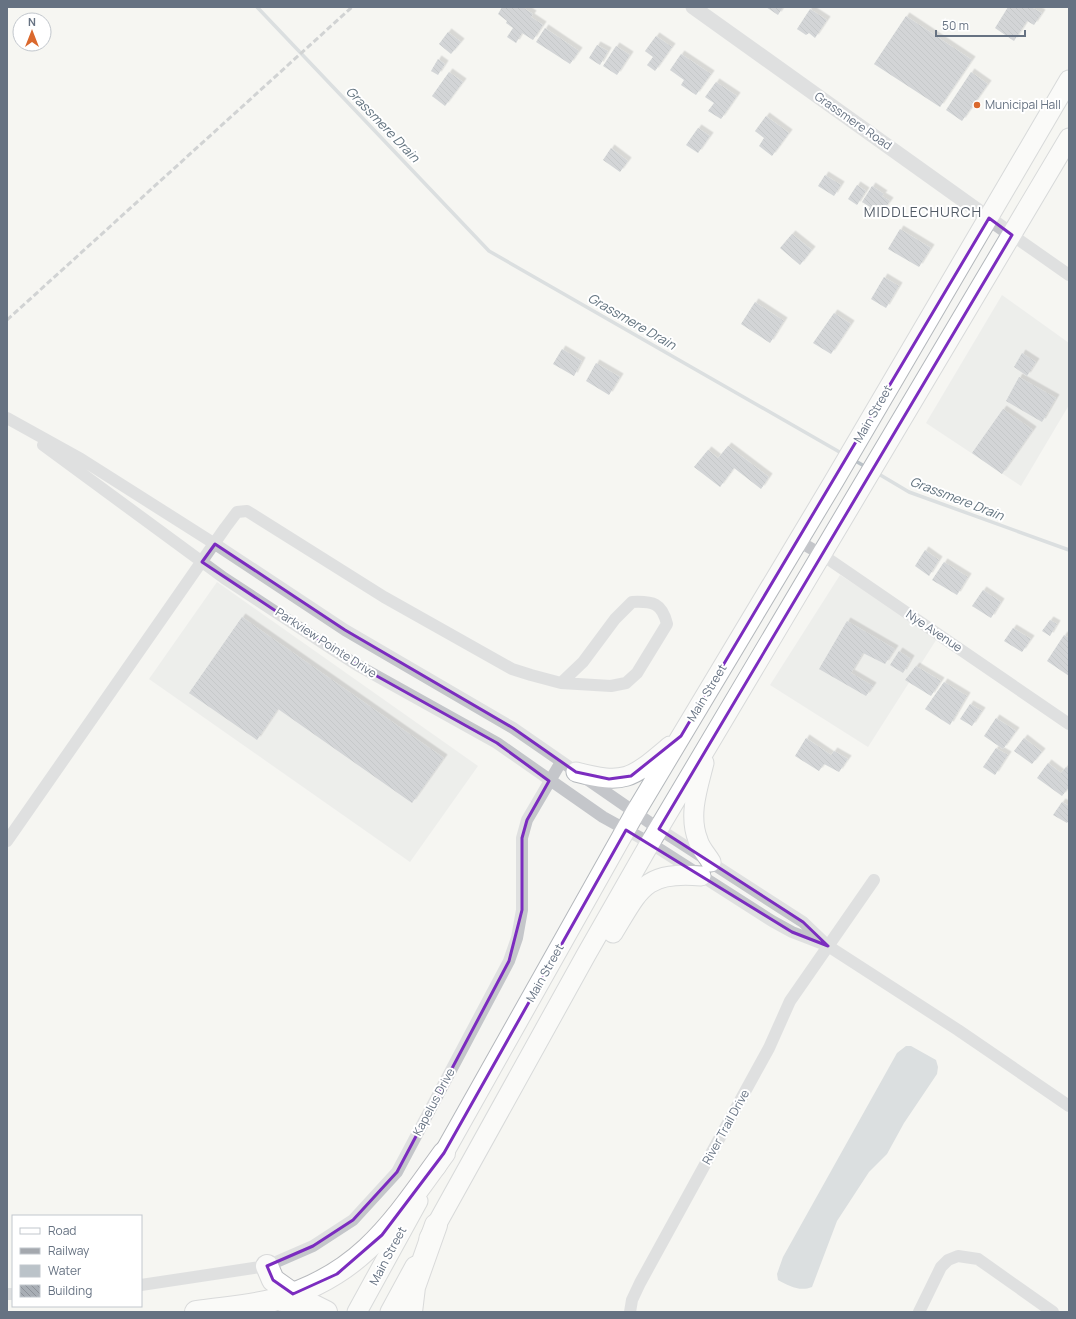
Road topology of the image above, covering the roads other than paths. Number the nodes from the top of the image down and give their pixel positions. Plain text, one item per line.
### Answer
1 (694, 7) edge
2 (1069, 80) edge
3 (1069, 138) edge
4 (989, 218) junction
5 (1012, 235) junction
6 (1069, 275) edge
7 (11, 421) edge
8 (798, 541) junction
9 (215, 544) junction
10 (821, 554) junction
11 (202, 562) junction
12 (561, 683) junction
13 (1069, 724) edge
14 (682, 736) junction
15 (707, 746) junction
16 (568, 767) junction
17 (550, 781) junction
18 (635, 813) junction
19 (626, 830) junction
20 (654, 836) junction
21 (7, 841) edge
22 (706, 869) junction
23 (874, 880) dead end
24 (828, 946) junction
25 (586, 955) junction
26 (1069, 1106) edge
27 (444, 1153) junction
28 (436, 1225) junction
29 (267, 1266) junction
30 (142, 1285) edge
31 (291, 1298) junction
32 (196, 1312) edge
33 (326, 1312) edge
34 (357, 1312) edge
35 (390, 1312) edge
36 (411, 1312) edge
37 (630, 1312) edge
38 (919, 1312) edge
39 (1053, 1312) edge

1 - 4 street, Grassmere Road
2 - 4 main road, Main Street
3 - 5 main road
4 - 5 street, Grassmere Road
4 - 8 main road, Main Street
5 - 6 street
5 - 10 main road
7 - 9 street, Parkview Pointe Drive
7 - 11 street, Parkview Pointe Drive
8 - 10 street, Nye Avenue
8 - 14 main road, Main Street
9 - 11 street
9 - 12 street
9 - 16 street, Parkview Pointe Drive
10 - 13 street, Nye Avenue
10 - 15 main road
11 - 17 street, Parkview Pointe Drive
11 - 21 street
12 - 12 street
14 - 16 main road
14 - 18 main road, Main Street
15 - 20 main road
15 - 22 main road
16 - 17 street, Kapelus Drive
16 - 18 street, Parkview Pointe Drive
17 - 19 street, Parkview Pointe Drive
17 - 29 street, Kapelus Drive
18 - 19 main road, Main Street
18 - 20 street, Parkview Pointe Drive
19 - 20 street, Parkview Pointe Drive
19 - 27 main road, Main Street
20 - 22 street
20 - 22 street
20 - 25 main road
22 - 24 street
22 - 24 street
22 - 25 main road
23 - 24 street, River Trail Drive
24 - 26 street
24 - 37 street, River Trail Drive
25 - 28 main road
27 - 31 highway
27 - 34 main road, Main Street
28 - 35 main road
28 - 36 highway
29 - 30 street, Kapelus Drive
29 - 31 highway
31 - 32 highway
31 - 33 highway
38 - 39 street

